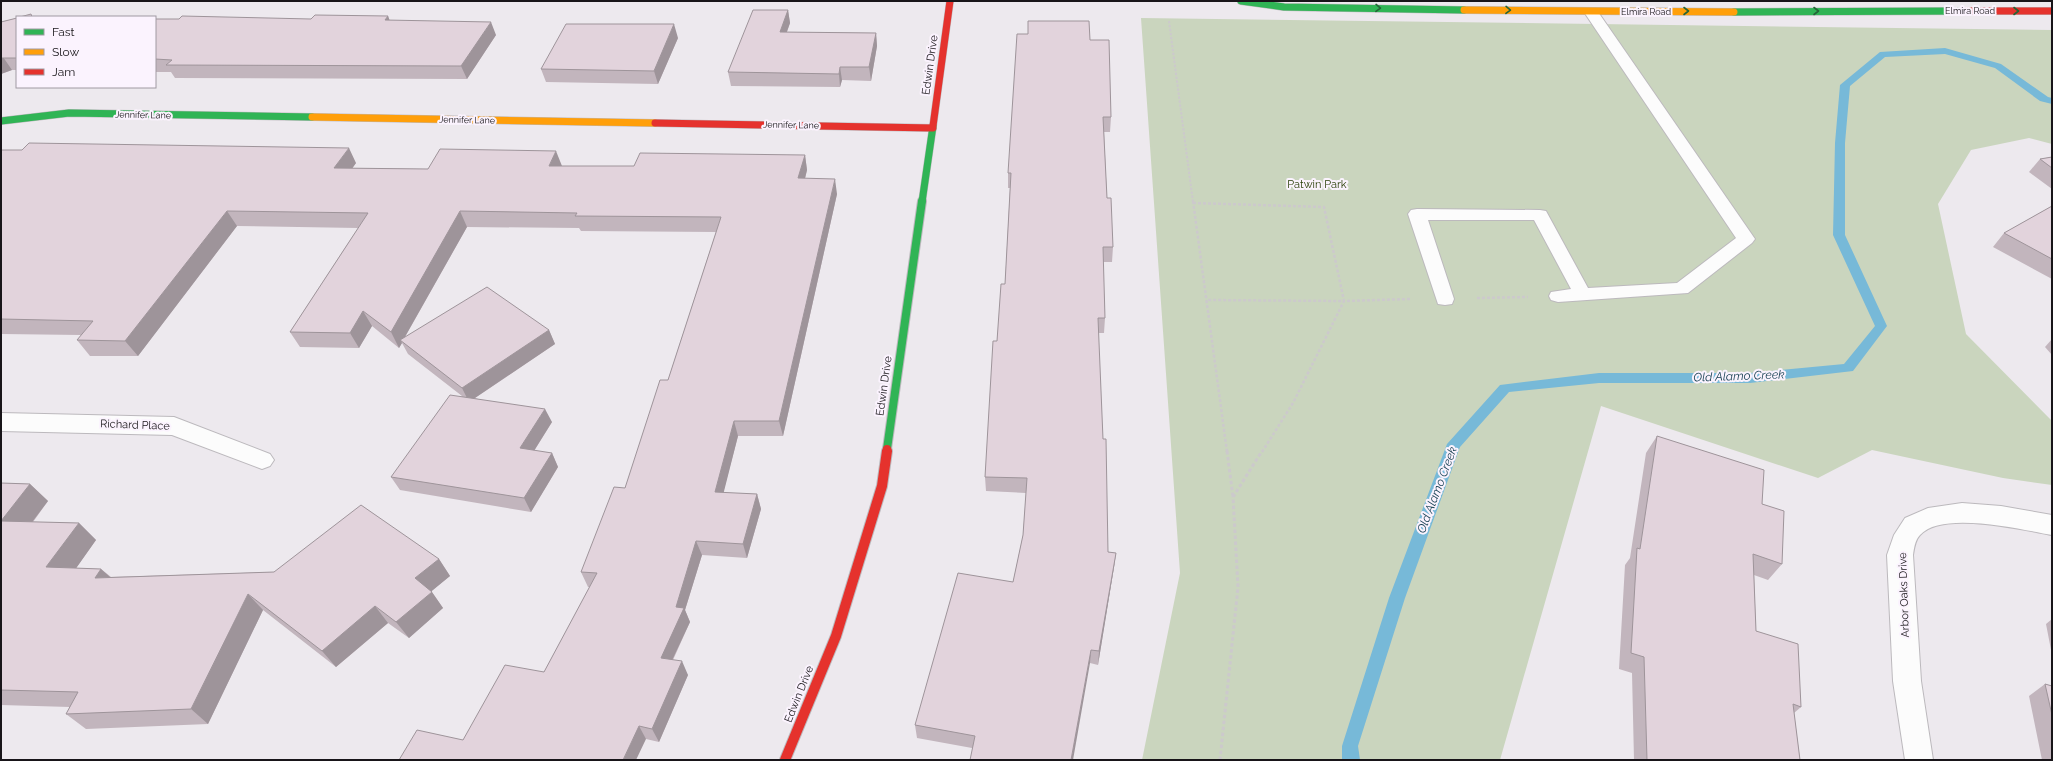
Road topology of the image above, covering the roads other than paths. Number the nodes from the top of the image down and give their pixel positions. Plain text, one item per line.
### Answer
1 (950, 1) edge
2 (1241, 1) edge
3 (2052, 11) edge
4 (1591, 12) junction
5 (1, 121) edge
6 (933, 128) junction
7 (1583, 295) junction
8 (1558, 296) road end
9 (1445, 299) road end
10 (1, 422) edge
11 (262, 460) dead end
12 (2052, 525) edge
13 (785, 760) edge
14 (1919, 760) edge

1 - 6 street, Edwin Drive
2 -> 4 street, Elmira Road
4 -> 3 street, Elmira Road
4 - 7 lane
5 - 6 street, Jennifer Lane
6 - 13 street, Edwin Drive
7 - 8 lane
7 - 9 lane
10 - 11 street, Richard Place
12 - 14 street, Arbor Oaks Drive

